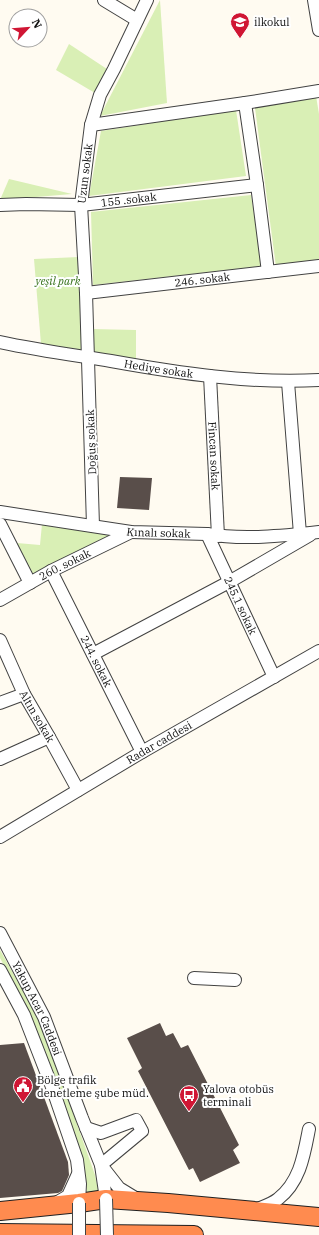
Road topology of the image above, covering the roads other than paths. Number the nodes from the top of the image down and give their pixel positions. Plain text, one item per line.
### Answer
1 (104, 0) edge
2 (147, 0) edge
3 (314, 0) edge
4 (137, 20) junction
5 (319, 30) edge
6 (319, 91) edge
7 (245, 103) junction
8 (91, 125) junction
9 (257, 185) junction
10 (0, 205) edge
11 (81, 205) junction
12 (319, 266) edge
13 (268, 272) junction
14 (86, 293) junction
15 (0, 342) edge
16 (88, 358) junction
17 (210, 376) junction
18 (319, 380) edge
19 (288, 382) junction
20 (0, 512) edge
21 (0, 524) edge
22 (93, 526) junction
23 (131, 532) junction
24 (317, 532) edge
25 (300, 534) junction
26 (212, 535) junction
27 (51, 571) junction
28 (229, 582) junction
29 (30, 583) junction
30 (0, 600) edge
31 (0, 640) edge
32 (319, 651) edge
33 (93, 654) junction
34 (274, 677) junction
35 (24, 694) junction
36 (0, 703) edge
37 (49, 737) junction
38 (142, 752) junction
39 (0, 759) edge
40 (78, 790) junction
41 (0, 837) edge
42 (0, 933) edge
43 (0, 970) edge
44 (194, 978) dead end
45 (235, 980) dead end
46 (86, 1128) junction
47 (309, 1129) dead end
48 (101, 1165) junction
49 (79, 1173) junction
50 (106, 1199) junction
51 (140, 1201) junction
52 (79, 1203) junction
53 (52, 1205) junction
54 (255, 1210) junction
55 (0, 1211) edge
56 (319, 1217) edge
57 (0, 1233) edge
58 (79, 1235) edge
59 (107, 1235) edge
60 (194, 1235) edge

1 - 4 street
2 - 4 street, Uzun sokak
3 - 5 street
4 - 8 street, Uzun sokak
6 - 7 street
7 - 8 street
7 - 9 street
8 - 11 street, Uzun sokak
9 - 11 street, 155 .sokak
9 - 13 street
10 - 11 street, 155 .sokak
11 - 14 street, Uzun sokak
12 - 13 street, 246. sokak
13 - 14 street, 246. sokak
14 - 16 street, Uzun sokak
15 - 16 street, Hediye sokak
16 - 17 street, Hediye sokak
16 - 22 street, Doğuş sokak
17 - 19 street, Hediye sokak
17 - 26 street, Fincan sokak
18 - 19 street, Hediye sokak
19 - 25 street
20 - 22 street, Kınalı sokak
21 - 29 street
22 - 23 street, Kınalı sokak
23 - 26 street, Kınalı sokak
23 - 27 street, 260. sokak
24 - 25 street, Kınalı sokak
24 - 28 street
25 - 26 street, Kınalı sokak
26 - 28 street, 245.1 sokak
27 - 29 street, 260. sokak
27 - 33 street, 244. sokak
28 - 33 street
28 - 34 street, 245.1 sokak
29 - 30 street, 260. sokak
31 - 35 street, Altın sokak
32 - 34 street, Radar caddesi
33 - 38 street, 244. sokak
34 - 38 street, Radar caddesi
35 - 36 street
35 - 37 street, Altın sokak
37 - 39 street
37 - 40 street, Altın sokak
38 - 40 street, Radar caddesi
40 - 41 street, Radar caddesi
42 - 46 street, Yakup Acar Caddesi
43 - 49 street, Yakup Acar Caddesi
44 - 45 street
46 - 48 street, Yakup Acar Caddesi
46 - 48 street
47 - 54 street
48 - 50 street, Yakup Acar Caddesi
48 - 51 street
49 - 52 street, Yakup Acar Caddesi
49 - 53 street
50 - 51 highway
50 - 52 highway
50 - 59 street, Yakup Acar Caddesi, bridge
51 - 54 highway
52 - 53 highway
52 - 58 street, Yakup Acar Caddesi, bridge
53 - 55 highway
54 - 56 highway
57 - 60 highway

